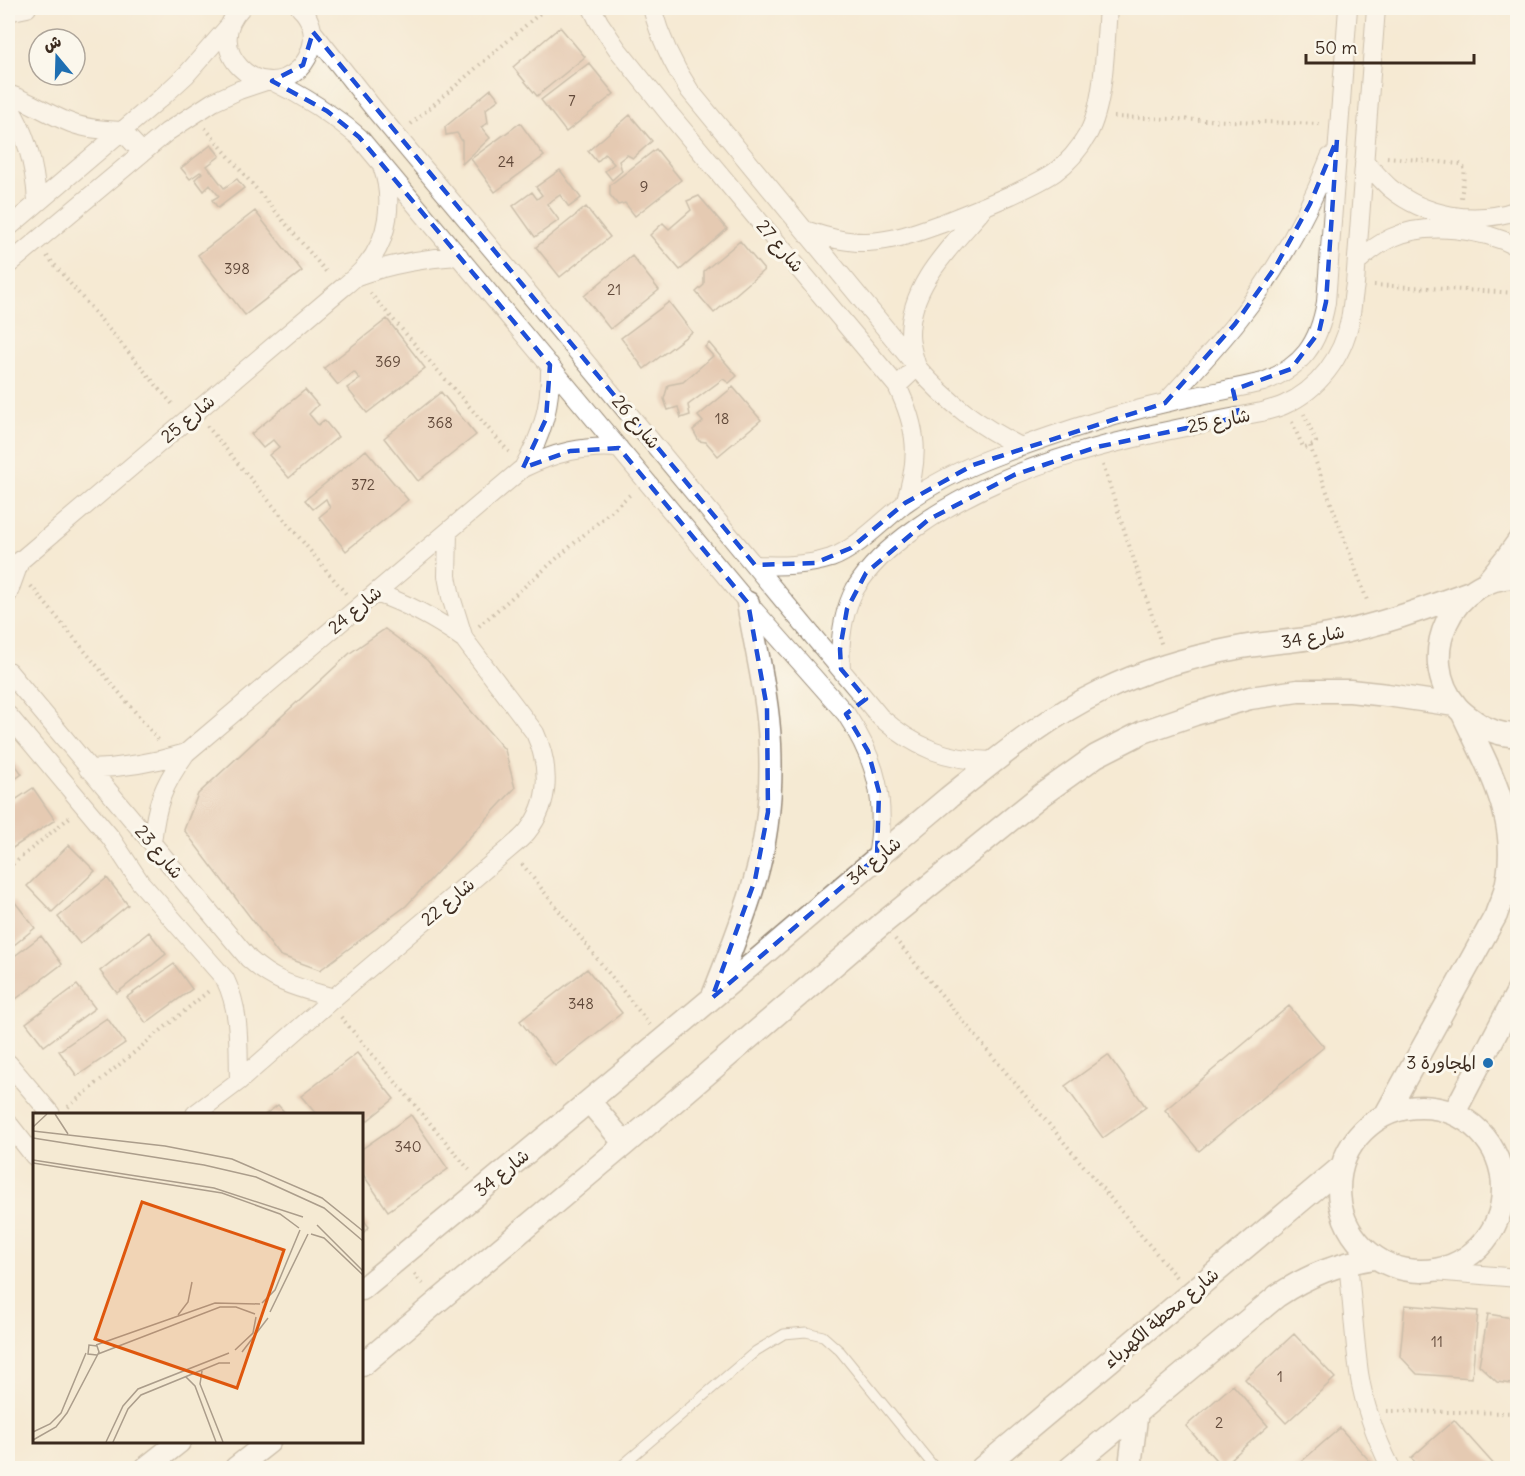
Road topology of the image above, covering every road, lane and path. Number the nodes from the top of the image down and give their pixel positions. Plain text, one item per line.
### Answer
1 (27, 8) edge
2 (546, 8) edge
3 (592, 8) edge
4 (652, 8) edge
5 (1108, 8) edge
6 (1348, 8) edge
7 (1376, 8) edge
8 (303, 9) edge
9 (8, 12) edge
10 (234, 14) edge
11 (313, 32) junction
12 (269, 81) junction
13 (690, 91) junction
14 (8, 94) edge
15 (8, 105) edge
16 (667, 111) junction
17 (193, 114) junction
18 (1095, 116) junction
19 (122, 130) junction
20 (1338, 132) junction
21 (397, 136) junction
22 (142, 152) junction
23 (1365, 158) junction
24 (379, 159) junction
25 (37, 201) junction
26 (984, 207) junction
27 (1518, 210) edge
28 (1459, 223) junction
29 (8, 228) edge
30 (805, 230) junction
31 (35, 242) junction
32 (1518, 247) edge
33 (459, 256) junction
34 (1357, 262) junction
35 (8, 265) edge
36 (355, 276) junction
37 (521, 284) junction
38 (1355, 284) junction
39 (341, 289) junction
40 (1518, 293) edge
41 (499, 304) junction
42 (550, 365) junction
43 (917, 367) junction
44 (897, 387) junction
45 (1233, 390) junction
46 (1291, 401) junction
47 (1165, 403) junction
48 (191, 416) junction
49 (1239, 417) junction
50 (1310, 446) junction
51 (1021, 447) junction
52 (1097, 447) junction
53 (619, 448) junction
54 (524, 468) junction
55 (646, 480) junction
56 (905, 504) junction
57 (879, 524) junction
58 (448, 532) junction
59 (1518, 542) edge
60 (894, 545) junction
61 (755, 565) junction
62 (15, 566) edge
63 (1518, 577) edge
64 (1478, 587) junction
65 (376, 593) junction
66 (8, 594) edge
67 (748, 603) junction
68 (357, 608) junction
69 (1376, 624) junction
70 (464, 639) junction
71 (1169, 664) junction
72 (841, 669) junction
73 (8, 671) edge
74 (866, 699) junction
75 (1459, 709) junction
76 (8, 714) edge
77 (846, 714) junction
78 (49, 721) junction
79 (1518, 735) edge
80 (28, 739) junction
81 (179, 755) junction
82 (993, 761) junction
83 (88, 769) junction
84 (84, 806) junction
85 (152, 843) junction
86 (510, 849) junction
87 (878, 857) junction
88 (8, 868) edge
89 (214, 918) junction
90 (882, 924) junction
91 (190, 940) junction
92 (225, 979) junction
93 (1517, 992) edge
94 (712, 998) junction
95 (332, 1000) junction
96 (662, 1040) junction
97 (8, 1063) edge
98 (239, 1081) junction
99 (589, 1101) junction
100 (68, 1107) dead end
101 (50, 1113) edge
102 (196, 1113) edge
103 (1454, 1113) junction
104 (1386, 1114) junction
105 (8, 1123) edge
106 (625, 1144) junction
107 (33, 1155) edge
108 (1340, 1168) junction
109 (484, 1188) junction
110 (1511, 1201) edge
111 (401, 1257) junction
112 (1374, 1258) junction
113 (1348, 1262) junction
114 (1434, 1271) junction
115 (1518, 1278) edge
116 (363, 1288) edge
117 (1190, 1294) junction
118 (437, 1302) junction
119 (363, 1364) edge
120 (1137, 1411) junction
121 (1368, 1411) junction
122 (1518, 1413) edge
123 (178, 1443) edge
124 (268, 1443) edge
125 (146, 1468) edge
126 (236, 1468) edge
127 (620, 1468) edge
128 (935, 1468) edge
129 (982, 1468) edge
130 (1070, 1468) edge
131 (1132, 1468) edge
132 (1391, 1468) edge

1 - 9 street
2 - 21 path
3 - 16 street, شارع 27
4 - 13 street, شارع 27
5 - 18 street
6 - 20 street, شارع 25
7 - 23 street, شارع 25
8 - 11 street, شارع 26
10 - 12 street, شارع 26
10 - 19 street
11 - 12 street
11 - 21 street, شارع 26
12 - 17 street
12 - 24 street, شارع 26
13 - 16 street
13 - 30 street, شارع 27
14 - 19 street
15 - 25 street
16 - 44 street, شارع 27
17 - 22 street
17 - 39 path
18 - 20 path
18 - 26 street
19 - 22 street
19 - 25 street
20 - 45 street, شارع 25
20 - 47 street
21 - 37 street, شارع 26
22 - 31 street
23 - 28 street
23 - 28 path
23 - 34 street, شارع 25
24 - 33 street, شارع 26
24 - 36 street, شارع 25
25 - 29 street
26 - 30 street
26 - 43 street
27 - 28 street
28 - 32 street
28 - 34 street
30 - 43 street, شارع 27
31 - 35 street
31 - 48 path
33 - 36 street, شارع 25
33 - 41 street, شارع 26
34 - 38 street, شارع 25
36 - 39 street, شارع 25
36 - 54 path
37 - 41 street
37 - 61 street, شارع 26
38 - 40 path
38 - 46 street, شارع 25
39 - 48 street, شارع 25
41 - 42 street, شارع 26
42 - 53 street, شارع 26
42 - 54 street, شارع 24
43 - 44 street
43 - 51 street, شارع 27
44 - 56 street, شارع 27
45 - 47 street, شارع 25
45 - 49 street
46 - 49 street, شارع 25
46 - 50 path
46 - 50 path
47 - 51 street, شارع 25
48 - 62 street, شارع 25
48 - 68 path
49 - 52 street, شارع 25
50 - 69 path
51 - 56 street, شارع 25
52 - 60 street, شارع 25
52 - 71 path
53 - 54 street, شارع 24
53 - 55 street, شارع 26
54 - 58 street, شارع 24
55 - 67 street, شارع 26
55 - 70 path
56 - 57 street, شارع 25
57 - 60 street
57 - 61 street, شارع 25
58 - 65 street, شارع 24
58 - 70 street, شارع 22
59 - 64 street
60 - 72 street, شارع 25
61 - 72 street, شارع 26
62 - 66 street
62 - 81 path
63 - 64 street, شارع 34
64 - 69 street, شارع 34
64 - 75 street
65 - 68 street, شارع 24
65 - 70 street, شارع 22
67 - 77 street, شارع 26
67 - 94 street
68 - 81 street, شارع 24
69 - 71 street, شارع 34
70 - 86 street, شارع 22
71 - 82 street, شارع 34
72 - 74 street, شارع 26
73 - 78 street, شارع 23
74 - 77 street
74 - 82 street, شارع 26
75 - 79 street
75 - 90 street
75 - 104 street
76 - 80 street, شارع 23
77 - 87 street, شارع 26
78 - 80 street
78 - 83 street, شارع 23
80 - 84 street, شارع 23
81 - 83 street, شارع 24
81 - 85 street, شارع 24
82 - 87 street, شارع 34
83 - 85 street, شارع 23
84 - 88 path
84 - 91 street, شارع 23
85 - 89 street, شارع 23
86 - 95 street, شارع 22
86 - 96 path
87 - 94 street, شارع 34
89 - 91 street
89 - 95 street, شارع 23
90 - 106 street
90 - 117 path
91 - 92 street, شارع 23
92 - 98 street, شارع 23
92 - 100 path
93 - 103 street
94 - 96 street, شارع 34
95 - 98 street, شارع 22
95 - 109 path
96 - 99 street, شارع 34
97 - 101 street
98 - 102 street, شارع 22
99 - 106 street
99 - 109 street, شارع 34
103 - 104 street
103 - 110 street
104 - 108 street
105 - 107 street
106 - 118 street
108 - 112 street
108 - 117 street, شارع محطة الكهرباء
109 - 111 street, شارع 34
110 - 114 street
111 - 116 street, شارع 34
111 - 118 path
112 - 113 street
112 - 114 street
113 - 120 street
113 - 121 street
114 - 115 street
117 - 129 street, شارع محطة الكهرباء
118 - 119 street
120 - 130 street
120 - 131 street
121 - 122 path
121 - 132 street
123 - 125 street
124 - 126 street
127 - 128 lane

